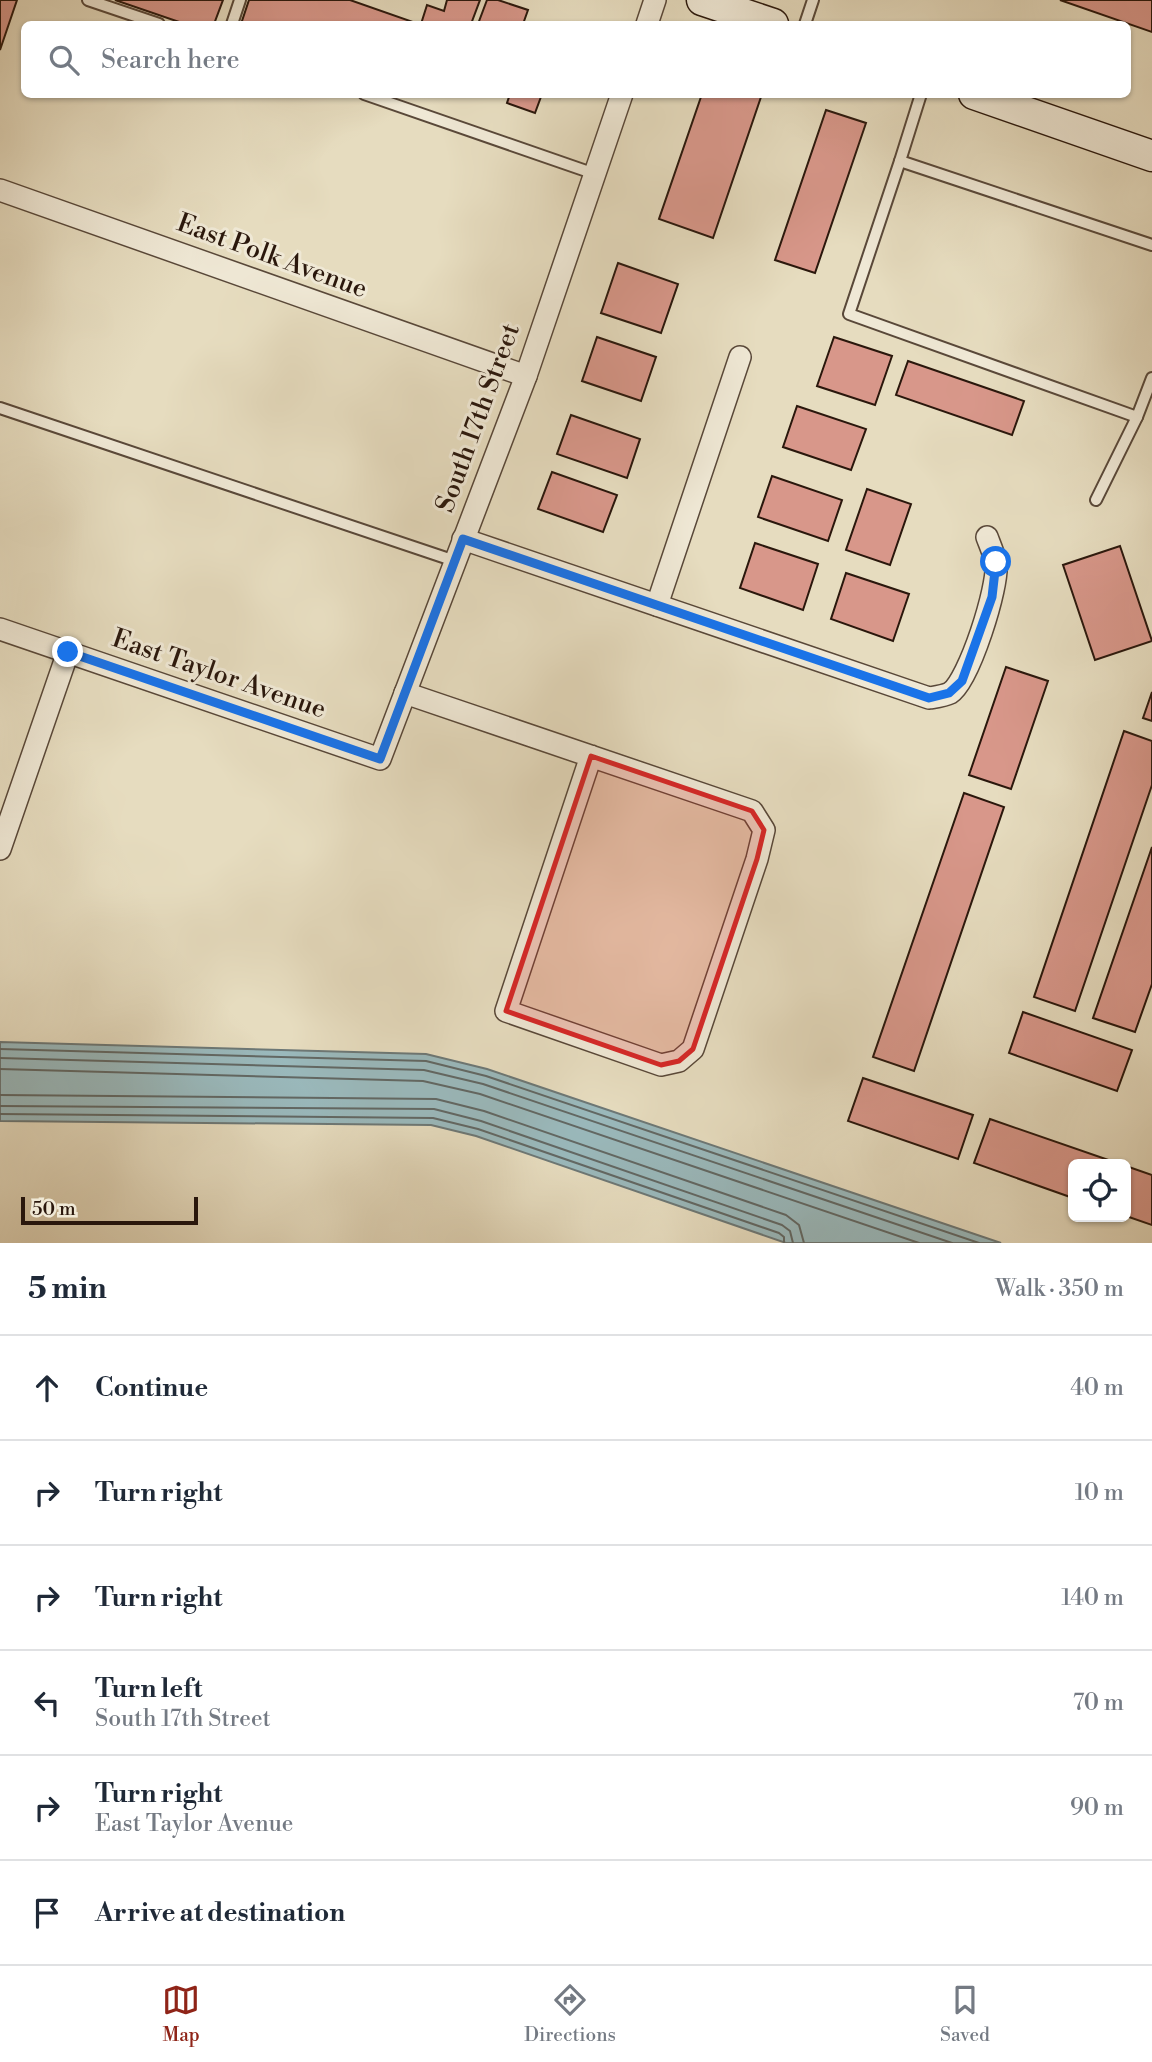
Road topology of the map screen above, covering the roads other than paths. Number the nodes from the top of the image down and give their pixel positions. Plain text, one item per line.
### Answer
1 (88, 0) edge
2 (240, 0) edge
3 (655, 0) edge
4 (702, 0) edge
5 (813, 0) edge
6 (150, 21) edge
7 (233, 21) edge
8 (648, 21) edge
9 (764, 21) edge
10 (806, 21) edge
11 (376, 98) edge
12 (621, 98) edge
13 (919, 98) edge
14 (985, 98) edge
15 (1152, 156) edge
16 (900, 161) junction
17 (595, 174) junction
18 (0, 190) edge
19 (1152, 245) edge
20 (740, 357) dead end
21 (526, 376) junction
22 (1152, 378) edge
23 (0, 408) edge
24 (1137, 417) junction
25 (1096, 500) dead end
26 (987, 537) dead end
27 (463, 539) junction
28 (455, 561) junction
29 (657, 605) junction
30 (0, 629) edge
31 (68, 652) junction
32 (405, 693) junction
33 (591, 756) junction
34 (380, 759) joint
35 (0, 849) edge

1 - 6 lane
2 - 7 lane
3 - 8 street
4 - 9 main road
5 - 10 lane
11 - 17 lane
12 - 17 street, South 17th Street
13 - 16 lane
14 - 15 main road
16 - 19 lane
16 - 24 lane
17 - 21 street, South 17th Street
18 - 21 street, East Polk Avenue
20 - 29 street
21 - 27 street, South 17th Street
22 - 24 lane
23 - 28 lane
24 - 25 lane
26 - 29 street
27 - 28 street, South 17th Street
27 - 29 street
28 - 32 street, South 17th Street
30 - 31 street, East Taylor Avenue
31 - 34 street, East Taylor Avenue
31 - 35 street
32 - 33 street
32 - 34 street, South 17th Street
33 - 33 street

